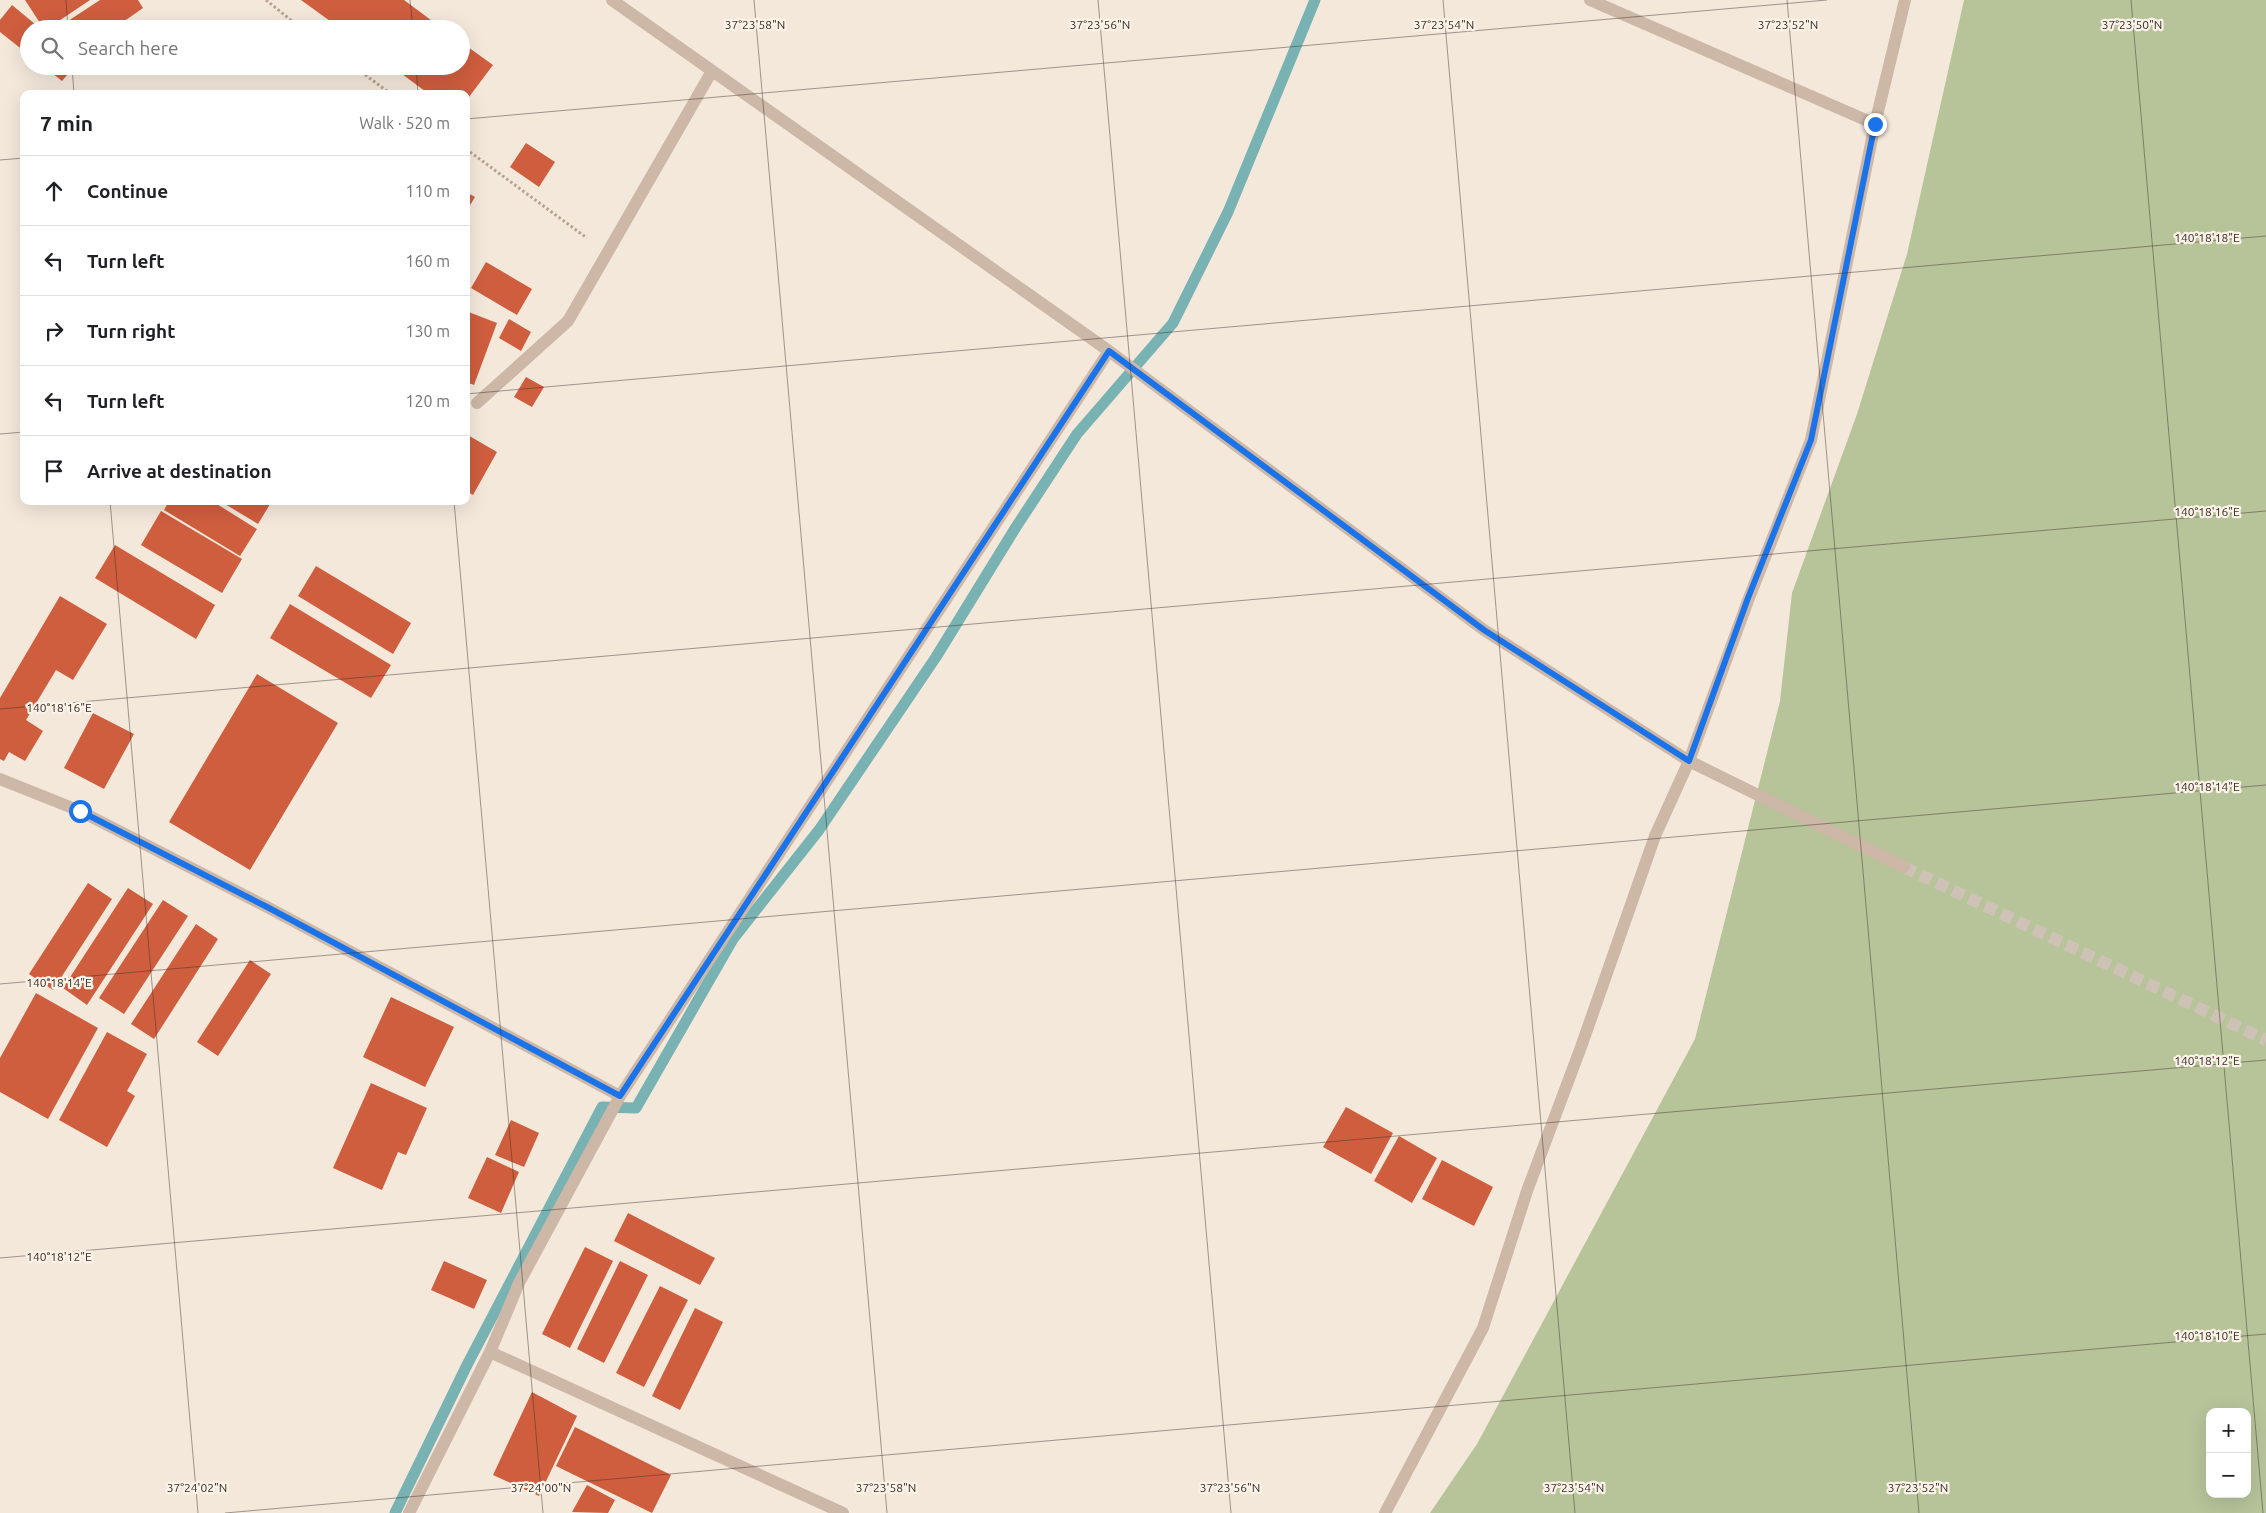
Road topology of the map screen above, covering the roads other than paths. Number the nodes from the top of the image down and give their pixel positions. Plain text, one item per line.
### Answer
1 (612, 0) edge
2 (1590, 0) edge
3 (1905, 0) edge
4 (712, 71) junction
5 (1875, 124) junction
6 (1109, 351) junction
7 (477, 402) dead end
8 (1689, 761) junction
9 (0, 779) edge
10 (1904, 867) tunnel mouth
11 (620, 1096) junction
12 (490, 1352) junction
13 (409, 1513) edge
14 (843, 1513) edge
15 (1385, 1513) edge

1 - 4 street
2 - 5 street
3 - 5 street
4 - 6 street
4 - 7 street
5 - 8 street
6 - 8 street
6 - 11 street
8 - 10 street
8 - 15 street
9 - 11 street
11 - 12 street
12 - 13 street
12 - 14 street

